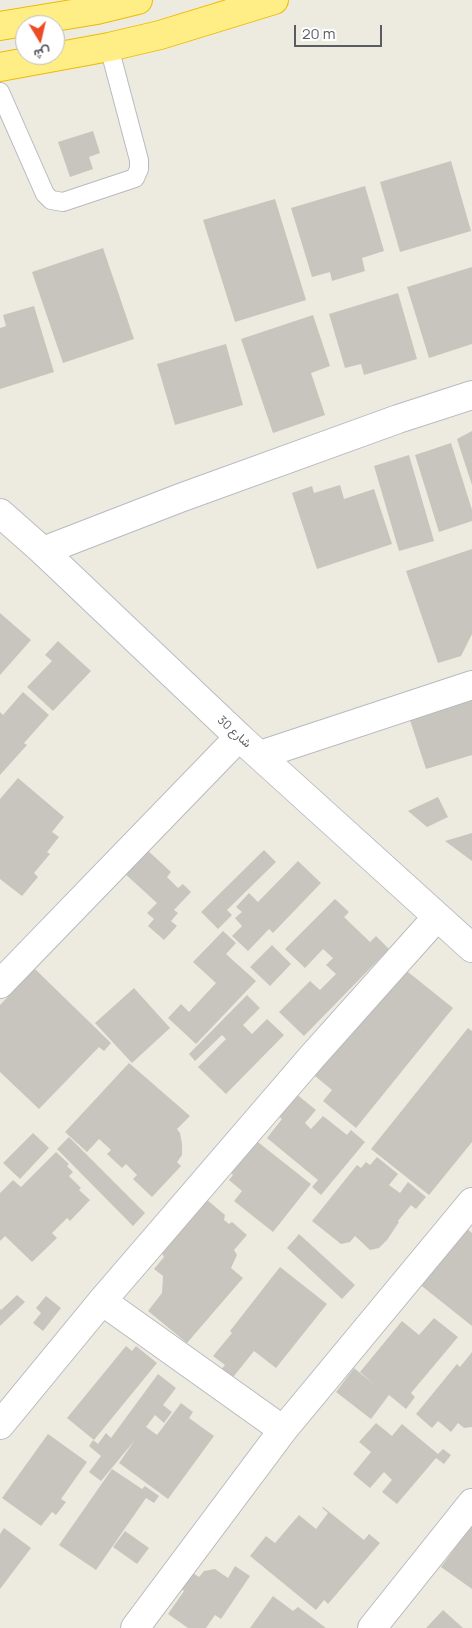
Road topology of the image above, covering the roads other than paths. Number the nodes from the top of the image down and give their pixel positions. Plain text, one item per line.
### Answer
1 (274, 0) edge
2 (130, 1) edge
3 (66, 8) edge
4 (0, 26) edge
5 (109, 47) junction
6 (0, 67) edge
7 (0, 92) edge
8 (472, 395) edge
9 (0, 513) edge
10 (43, 551) junction
11 (472, 685) edge
12 (239, 737) junction
13 (260, 755) junction
14 (436, 917) junction
15 (472, 948) edge
16 (0, 984) edge
17 (472, 1202) edge
18 (102, 1301) junction
19 (0, 1425) edge
20 (283, 1430) junction
21 (472, 1502) edge
22 (135, 1628) edge
23 (372, 1628) edge

1 - 5 highway
2 - 3 highway
3 - 4 highway
5 - 6 highway
5 - 7 lane
8 - 10 street
9 - 10 street, شارع 30
10 - 12 street, شارع 30
11 - 13 street
12 - 13 street, شارع 30
12 - 16 street
13 - 14 street, شارع 30
14 - 15 street, شارع 30
14 - 18 street
17 - 20 street
18 - 19 street
18 - 20 street
20 - 22 street
21 - 23 street

